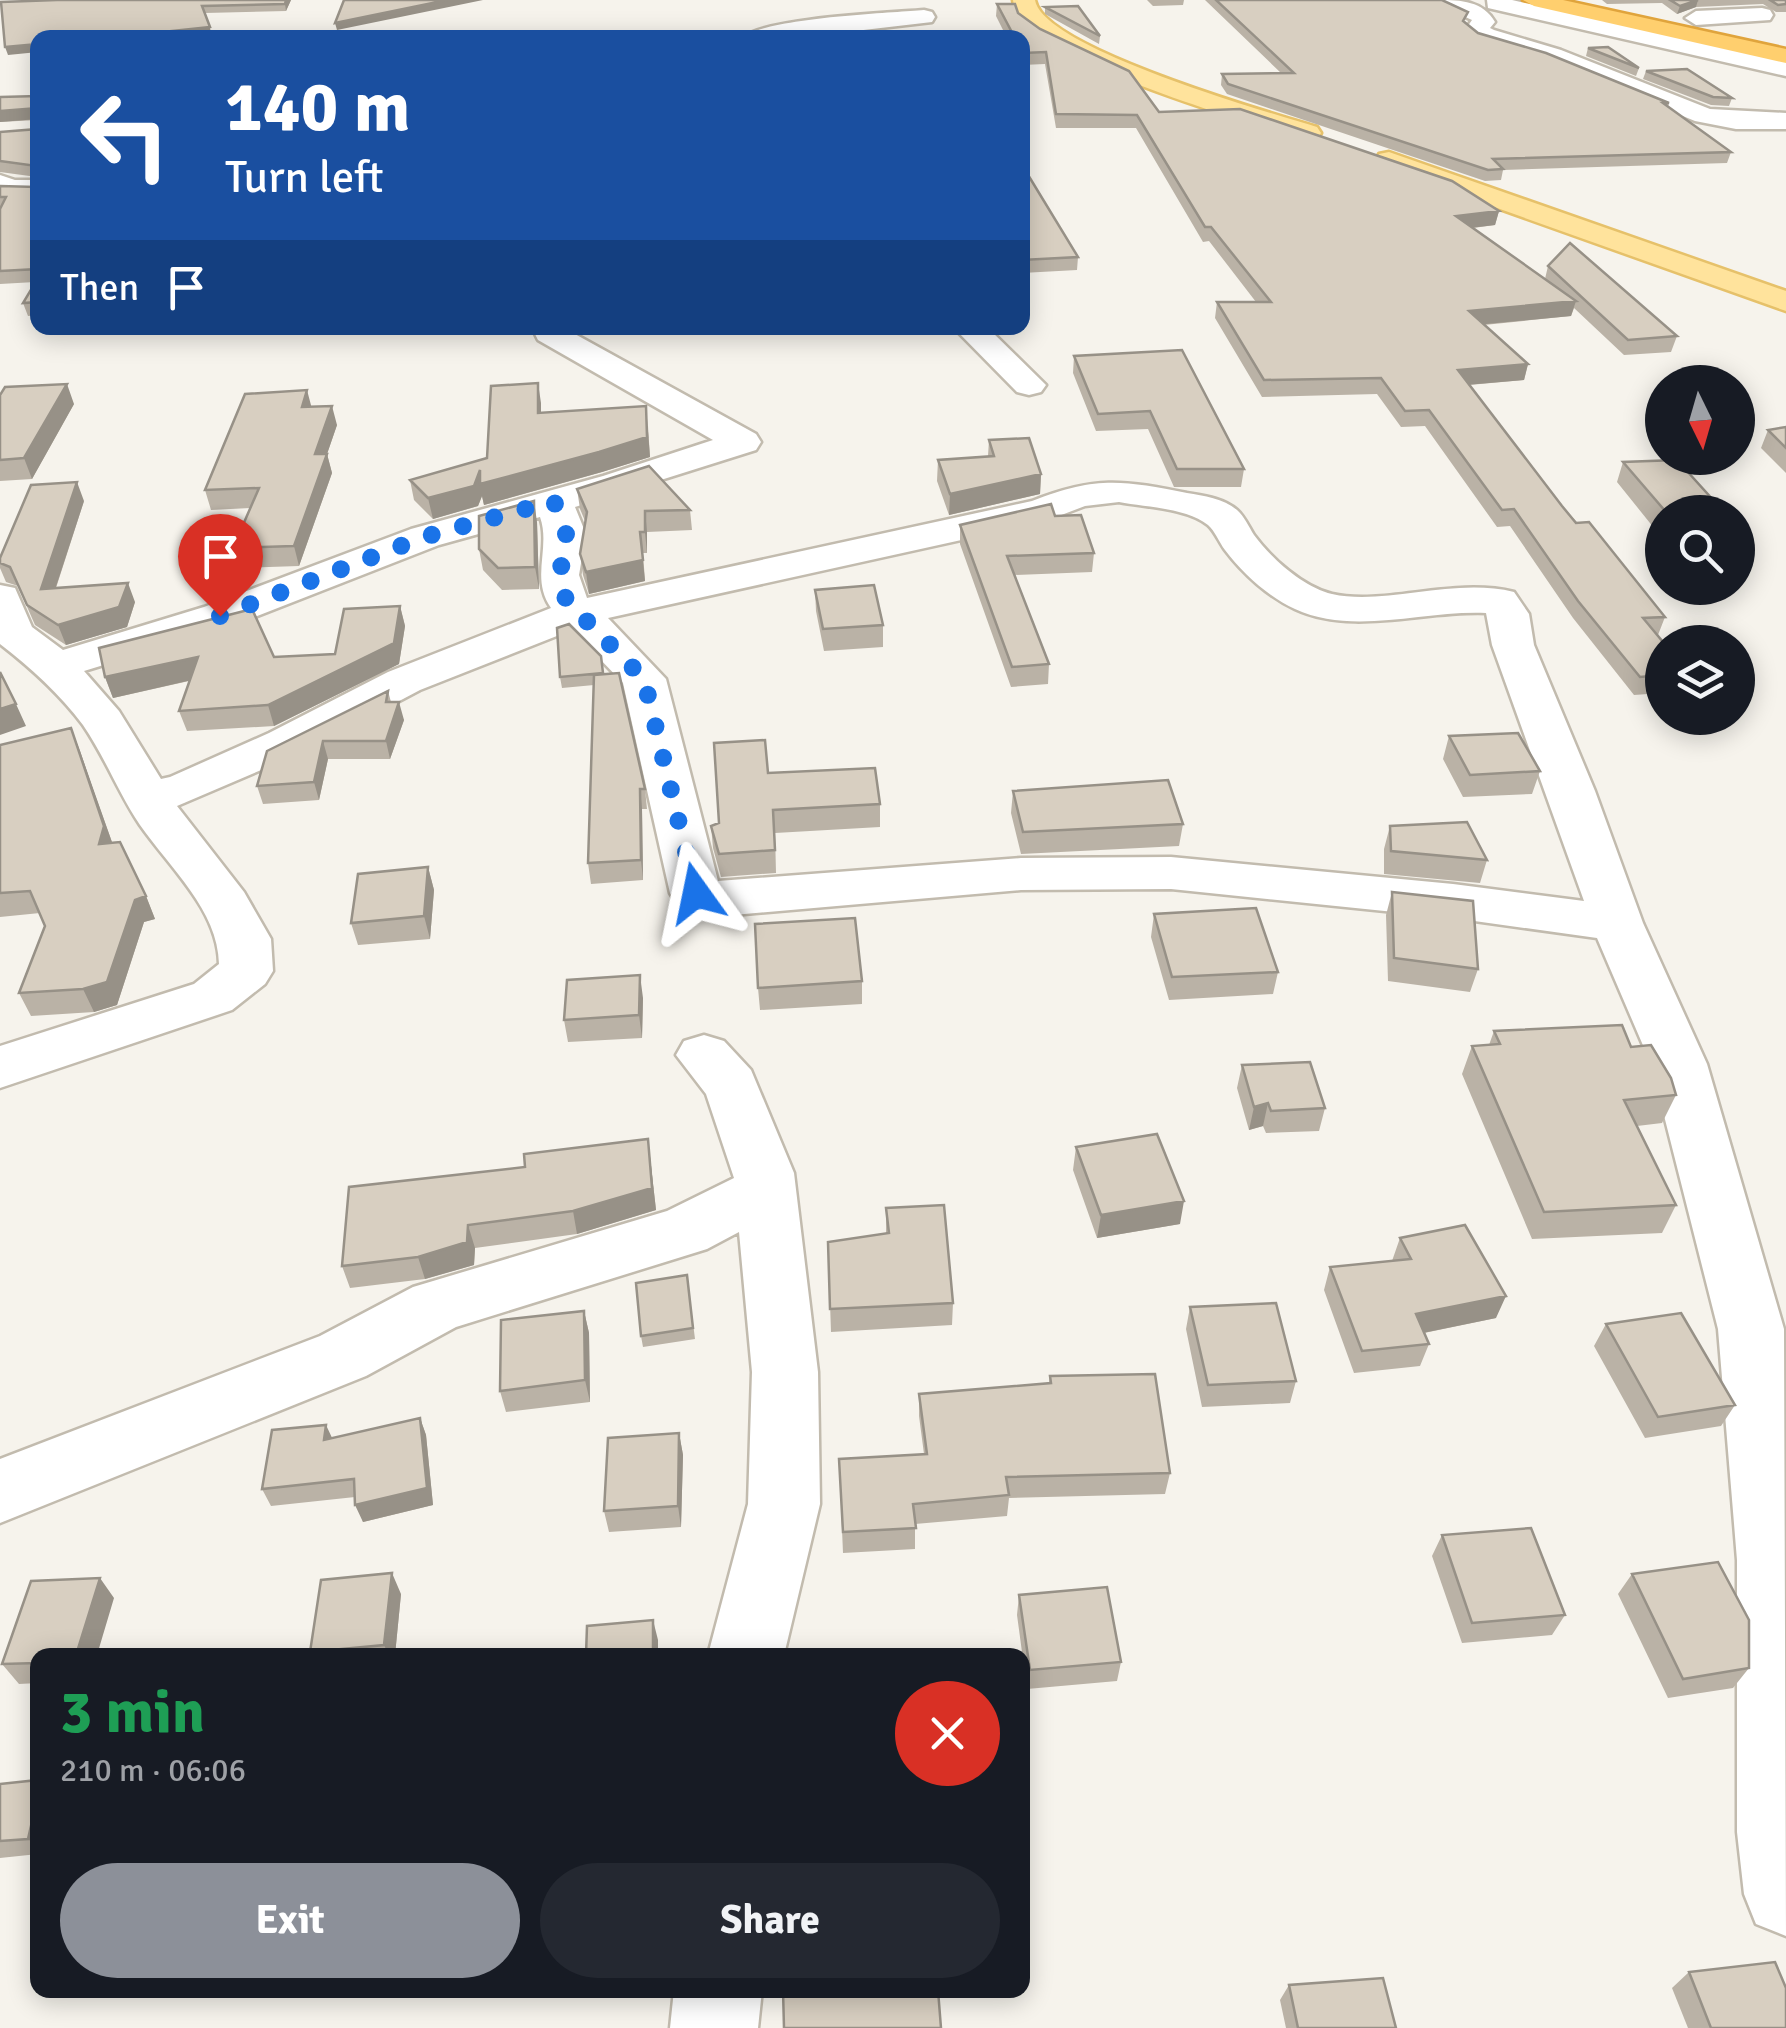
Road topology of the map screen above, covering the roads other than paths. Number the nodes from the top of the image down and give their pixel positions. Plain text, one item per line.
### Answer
1 (869, 0) edge
2 (1024, 0) edge
3 (1484, 0) edge
4 (1534, 0) edge
5 (1580, 0) edge
6 (1610, 0) edge
7 (1733, 0) edge
8 (1449, 2) edge
9 (1786, 14) edge
10 (1762, 15) junction
11 (924, 17) dead end
12 (1696, 18) junction
13 (828, 25) junction
14 (799, 30) edge
15 (1786, 36) edge
16 (1786, 44) edge
17 (1786, 56) edge
18 (1786, 69) edge
19 (1786, 122) edge
20 (0, 184) edge
21 (30, 188) edge
22 (1786, 302) edge
23 (553, 335) edge
24 (977, 335) edge
25 (1030, 386) dead end
26 (554, 501) junction
27 (0, 597) edge
28 (576, 613) junction
29 (56, 666) junction
30 (103, 721) junction
31 (54, 736) edge
32 (147, 799) junction
33 (1617, 923) junction
34 (704, 1055) dead end
35 (0, 1067) edge
36 (766, 1190) junction
37 (0, 1490) edge
38 (748, 1648) edge
39 (1786, 1894) edge
40 (717, 1998) edge
41 (714, 2028) edge

1 - 13 street
2 - 22 main road
3 - 18 street
4 - 17 highway
5 - 16 highway
6 - 12 street
7 - 10 street
8 - 19 street
9 - 10 street
10 - 12 street
11 - 13 street
12 - 15 street
13 - 14 street
20 - 21 street
23 - 26 street
24 - 25 street
26 - 28 street
26 - 29 street
27 - 29 street
28 - 32 street
28 - 33 street
28 - 33 street
29 - 30 street
30 - 31 street
30 - 32 street
32 - 35 street
33 - 39 street
34 - 36 street
36 - 37 street
36 - 38 street
40 - 41 street

